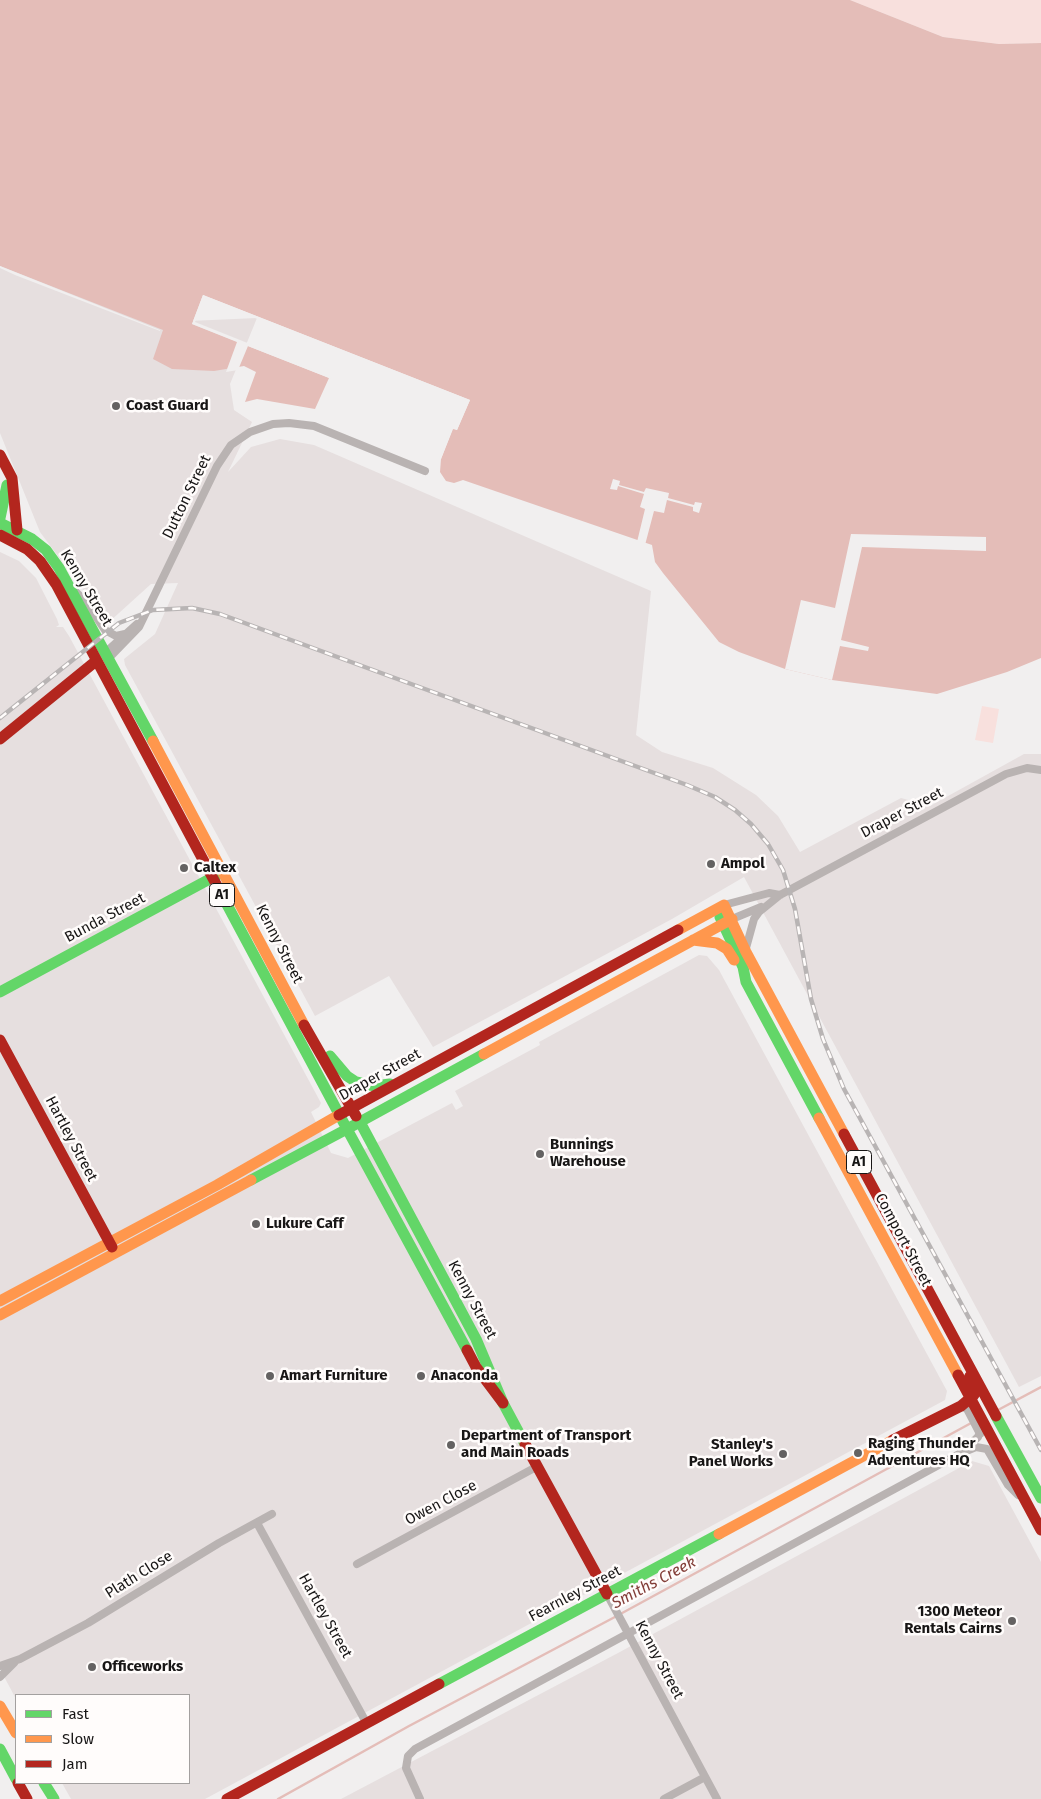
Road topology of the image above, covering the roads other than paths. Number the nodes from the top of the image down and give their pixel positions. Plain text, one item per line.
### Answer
1 (0, 457) edge
2 (425, 471) dead end
3 (0, 518) edge
4 (0, 523) edge
5 (17, 530) junction
6 (0, 535) edge
7 (72, 589) junction
8 (145, 615) junction
9 (125, 634) junction
10 (107, 655) junction
11 (96, 661) junction
12 (0, 739) edge
13 (1041, 770) edge
14 (224, 871) junction
15 (213, 877) junction
16 (780, 895) junction
17 (770, 904) junction
18 (720, 908) junction
19 (727, 922) junction
20 (693, 940) junction
21 (746, 952) junction
22 (746, 982) junction
23 (0, 992) edge
24 (288, 996) junction
25 (0, 1040) edge
26 (396, 1083) junction
27 (352, 1108) junction
28 (339, 1115) junction
29 (360, 1122) junction
30 (347, 1129) junction
31 (109, 1242) junction
32 (116, 1253) junction
33 (0, 1301) edge
34 (0, 1315) edge
35 (944, 1317) junction
36 (961, 1381) junction
37 (966, 1402) junction
38 (504, 1403) junction
39 (937, 1416) junction
40 (983, 1429) junction
41 (959, 1454) junction
42 (538, 1466) junction
43 (1041, 1498) edge
44 (1026, 1501) junction
45 (272, 1514) dead end
46 (257, 1523) junction
47 (1041, 1530) edge
48 (357, 1564) dead end
49 (607, 1594) junction
50 (628, 1635) junction
51 (20, 1659) junction
52 (0, 1666) edge
53 (0, 1677) edge
54 (0, 1706) edge
55 (10, 1721) junction
56 (367, 1724) junction
57 (15, 1731) edge
58 (15, 1738) edge
59 (0, 1749) edge
60 (15, 1777) edge
61 (705, 1777) junction
62 (19, 1784) edge
63 (43, 1784) edge
64 (44, 1784) edge
65 (27, 1799) edge
66 (50, 1799) edge
67 (54, 1799) edge
68 (227, 1799) edge
69 (420, 1799) edge
70 (664, 1799) edge
71 (717, 1799) edge

1 - 3 main road
1 - 5 main road
2 - 8 street, Dutton Street
4 - 5 main road, Kenny Street / A1
5 - 7 main road, Kenny Street / A1
6 - 11 main road, Kenny Street / A1
7 - 9 street
7 - 10 main road, Kenny Street / A1
8 - 9 street, Dutton Street
8 - 10 street, Dutton Street
9 - 10 street, Dutton Street
10 - 11 main road, Dutton Street
10 - 14 main road, Kenny Street / A1
11 - 12 main road, Dutton Street
11 - 15 main road, Kenny Street / A1
13 - 16 street, Draper Street
14 - 15 main road, Bunda Street
14 - 24 main road, Kenny Street / A1
15 - 23 main road, Bunda Street
15 - 28 main road, Kenny Street / A1
16 - 17 street, Draper Street
16 - 18 street, Draper Street
17 - 19 street, Draper Street
17 - 21 street, Draper Street
18 - 19 main road, Comport Street / A1
18 - 26 main road, Draper Street
19 - 20 main road, Draper Street
19 - 21 main road, Comport Street / A1
19 - 22 main road, Comport Street / A1
20 - 22 main road
20 - 29 main road, Draper Street
21 - 35 main road, Comport Street / A1
22 - 36 main road, Comport Street / A1
24 - 26 main road
24 - 27 main road, Kenny Street / A1
25 - 31 main road, Hartley Street
26 - 27 main road, Draper Street
27 - 28 main road, Draper Street
27 - 29 main road, Kenny Street / A1
28 - 30 main road, Kenny Street / A1
28 - 31 main road, Draper Street
29 - 30 main road, Draper Street
29 - 38 main road, Kenny Street
30 - 32 main road, Draper Street
30 - 38 main road, Kenny Street
31 - 32 main road, Hartley Street
31 - 33 main road, Draper Street
32 - 34 main road, Draper Street
35 - 37 main road
35 - 43 main road, Comport Street / A1
36 - 37 main road, Comport Street / A1
36 - 39 main road, Fearnley Street
37 - 39 main road, Fearnley Street
37 - 40 street
37 - 40 main road, Comport Street / A1
38 - 42 main road, Kenny Street
39 - 49 main road, Fearnley Street
40 - 41 street
40 - 44 main road, Comport Street / A1
41 - 44 street
41 - 50 street
42 - 48 street, Owen Close
42 - 49 main road, Kenny Street
44 - 47 main road, Comport Street / A1
45 - 46 street, Plath Close
46 - 51 street, Plath Close
46 - 56 street, Hartley Street
49 - 50 street, Kenny Street
49 - 56 main road, Fearnley Street
50 - 61 street, Kenny Street
50 - 69 street
51 - 52 street, Plath Close
51 - 53 street, Plath Close
54 - 55 main road
55 - 57 main road
55 - 58 main road
56 - 68 main road, Fearnley Street
59 - 60 main road
61 - 70 street
61 - 71 street, Kenny Street
62 - 65 main road
63 - 66 main road
64 - 67 main road

